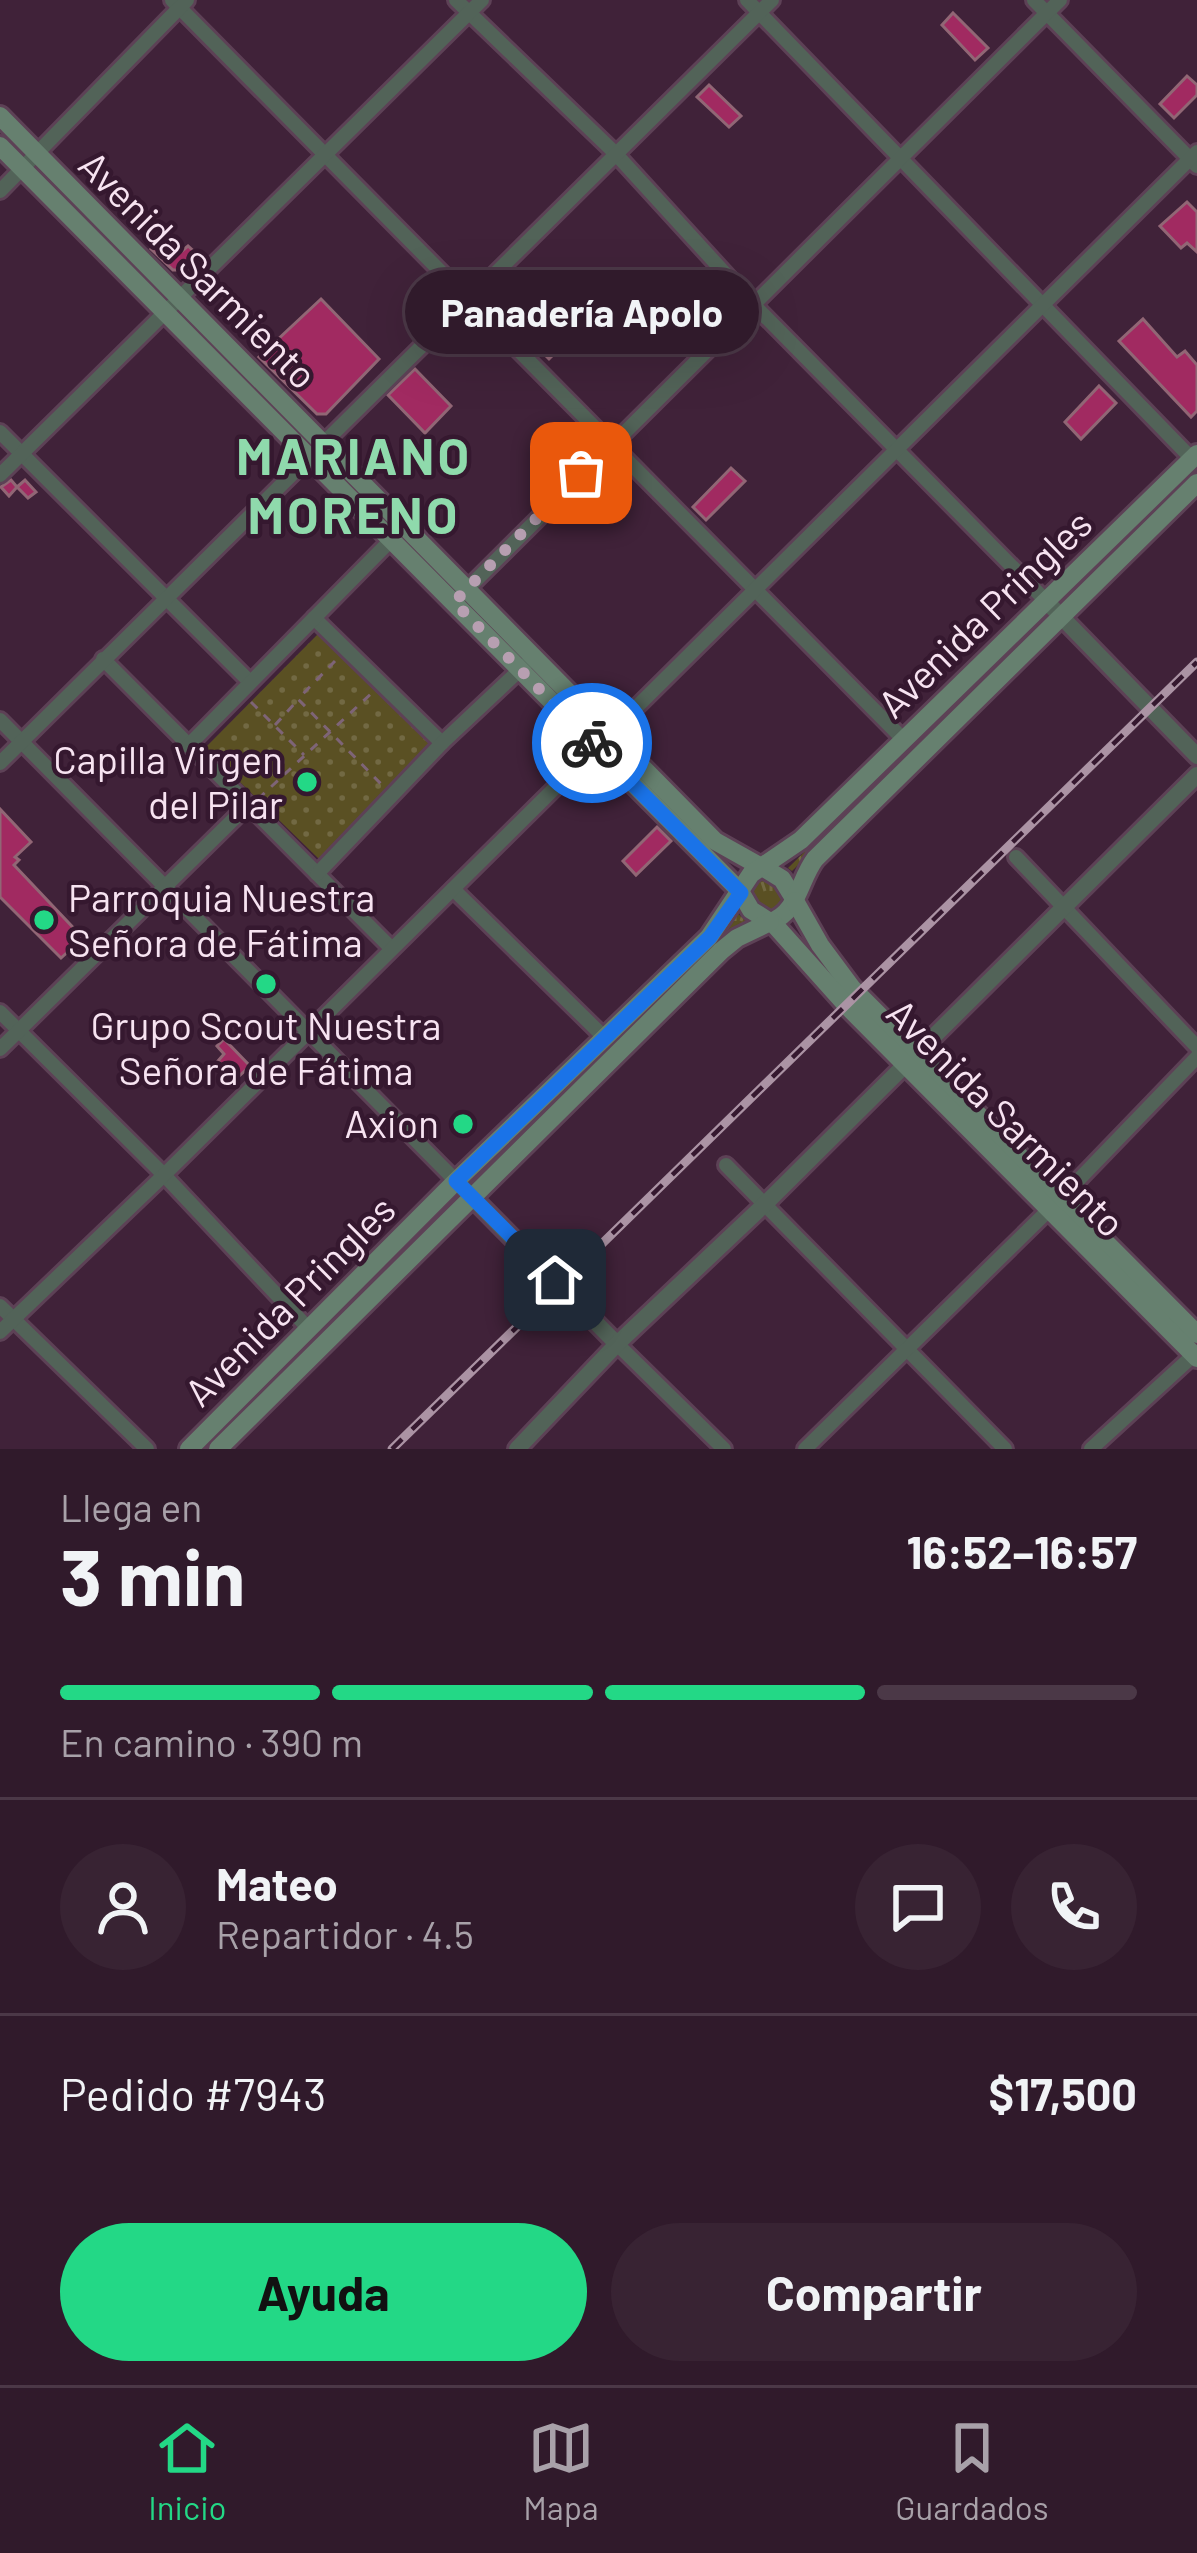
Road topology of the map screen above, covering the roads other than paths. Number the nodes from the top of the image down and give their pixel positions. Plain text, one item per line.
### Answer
1 (456, 0) edge
2 (482, 0) edge
3 (747, 0) edge
4 (772, 0) edge
5 (1034, 0) edge
6 (1060, 0) edge
7 (179, 2) edge
8 (469, 13) junction
9 (759, 13) junction
10 (1047, 13) junction
11 (0, 116) edge
12 (0, 146) edge
13 (615, 153) junction
14 (38, 154) junction
15 (323, 155) junction
16 (899, 159) junction
17 (1195, 159) edge
18 (23, 169) junction
19 (0, 191) edge
20 (180, 299) junction
21 (470, 300) junction
22 (752, 303) junction
23 (1042, 304) junction
24 (165, 314) junction
25 (0, 432) edge
26 (610, 444) junction
27 (898, 449) junction
28 (318, 451) junction
29 (21, 454) junction
30 (1194, 457) edge
31 (0, 475) edge
32 (1197, 483) edge
33 (392, 538) junction
34 (757, 588) junction
35 (460, 595) junction
36 (164, 599) junction
37 (1046, 601) junction
38 (1061, 617) junction
39 (314, 618) junction
40 (103, 659) junction
41 (527, 663) junction
42 (250, 682) junction
43 (0, 720) edge
44 (903, 739) junction
45 (603, 740) junction
46 (22, 742) junction
47 (442, 743) junction
48 (188, 746) junction
49 (1197, 756) edge
50 (0, 763) edge
51 (1197, 775) edge
52 (253, 802) junction
53 (1016, 857) dead end
54 (764, 868) junction
55 (317, 874) junction
56 (165, 889) junction
57 (453, 889) junction
58 (741, 892) junction
59 (795, 901) junction
60 (1062, 906) junction
61 (771, 922) junction
62 (391, 948) junction
63 (0, 1012) edge
64 (18, 1030) junction
65 (310, 1030) junction
66 (604, 1036) junction
67 (1197, 1047) edge
68 (0, 1048) edge
69 (1197, 1057) edge
70 (912, 1058) junction
71 (726, 1165) dead end
72 (164, 1175) junction
73 (456, 1181) junction
74 (471, 1198) junction
75 (1056, 1202) junction
76 (766, 1203) junction
77 (0, 1306) edge
78 (14, 1319) junction
79 (308, 1328) junction
80 (0, 1332) edge
81 (617, 1344) junction
82 (906, 1347) junction
83 (1196, 1350) edge
84 (147, 1449) edge
85 (189, 1449) edge
86 (218, 1449) edge
87 (517, 1449) edge
88 (724, 1449) edge
89 (805, 1449) edge
90 (1005, 1449) edge
91 (1091, 1449) edge

1 - 8 street
2 - 8 street
3 - 9 street
4 - 9 street
5 - 10 street
6 - 10 street
7 - 14 street
7 - 15 street
8 - 13 street
8 - 15 street
9 - 13 street
9 - 16 street
10 - 16 street
10 - 17 street
11 - 14 main road, Avenida Sarmiento
12 - 18 main road, Avenida Sarmiento
13 - 21 street
13 - 22 street
14 - 18 street
14 - 20 main road, Avenida Sarmiento
15 - 20 street
15 - 21 street
16 - 22 street
16 - 23 street
17 - 23 street
18 - 19 street
18 - 24 main road, Avenida Sarmiento
20 - 24 street
20 - 28 main road, Avenida Sarmiento
21 - 26 street
21 - 28 street
22 - 26 street
22 - 27 street
23 - 27 street
23 - 30 street
24 - 28 main road, Avenida Sarmiento
24 - 29 street
25 - 29 street
26 - 34 street
26 - 35 street
27 - 34 street
27 - 37 street
28 - 33 main road, Avenida Sarmiento
28 - 35 main road, Avenida Sarmiento
28 - 36 street
29 - 31 street
29 - 36 street
30 - 37 main road, Avenida Pringles
32 - 38 main road, Avenida Pringles
33 - 35 main road, Avenida Sarmiento
33 - 39 street
34 - 44 street
34 - 45 street
35 - 41 main road, Avenida Sarmiento
36 - 40 street
36 - 42 street
37 - 38 street
37 - 44 main road, Avenida Pringles
38 - 49 street
38 - 59 main road, Avenida Pringles
39 - 42 street
39 - 47 street
40 - 46 street
40 - 48 street
41 - 45 main road, Avenida Sarmiento
41 - 47 street
42 - 48 street
43 - 46 street
44 - 54 main road, Avenida Pringles
45 - 54 main road, Avenida Sarmiento
45 - 57 street
45 - 58 main road, Avenida Sarmiento
46 - 50 street
46 - 56 street
47 - 55 street
48 - 52 street
51 - 60 street
52 - 55 street
52 - 56 street
53 - 60 street
54 - 58 main road
54 - 59 main road
55 - 62 street
56 - 64 street
56 - 65 street
57 - 62 street
57 - 66 street
58 - 61 main road
58 - 66 main road, Avenida Pringles
59 - 61 main road
59 - 70 main road, Avenida Sarmiento
60 - 67 street
60 - 70 street
61 - 70 main road, Avenida Sarmiento
61 - 74 main road, Avenida Pringles
62 - 65 street
63 - 64 street
64 - 68 street
64 - 72 street
65 - 72 street
65 - 73 street
66 - 73 main road, Avenida Pringles
69 - 75 street
70 - 75 main road, Avenida Sarmiento
70 - 76 street
71 - 76 street
72 - 78 street
72 - 79 street
73 - 74 street
73 - 79 main road, Avenida Pringles
74 - 81 street
74 - 86 main road, Avenida Pringles
75 - 82 street
75 - 83 main road, Avenida Sarmiento
76 - 81 street
76 - 82 street
77 - 78 street
78 - 80 street
78 - 84 street
79 - 85 main road, Avenida Pringles
81 - 87 street
81 - 88 street
82 - 89 street
82 - 90 street
83 - 91 street

